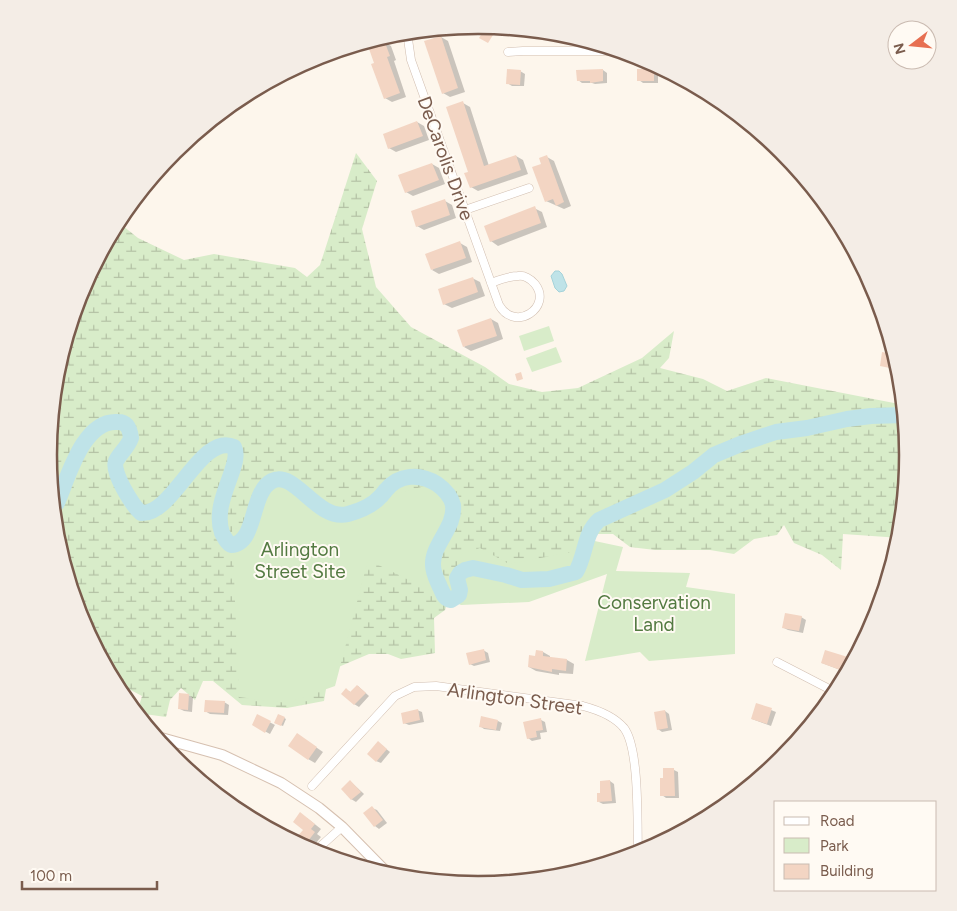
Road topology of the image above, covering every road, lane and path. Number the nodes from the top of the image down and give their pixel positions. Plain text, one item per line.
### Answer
1 (408, 40) edge
2 (598, 51) edge
3 (508, 52) dead end
4 (529, 188) dead end
5 (465, 210) junction
6 (491, 283) junction
7 (777, 662) dead end
8 (830, 689) edge
9 (166, 739) edge
10 (312, 786) dead end
11 (342, 826) junction
12 (320, 846) edge
13 (638, 846) edge
14 (380, 865) edge

1 - 5 street, DeCarolis Drive
2 - 3 street
4 - 5 street
5 - 6 street, DeCarolis Drive
6 - 6 street, DeCarolis Drive
7 - 8 street
9 - 11 main road
10 - 13 street, Arlington Street
11 - 12 street
11 - 14 main road

